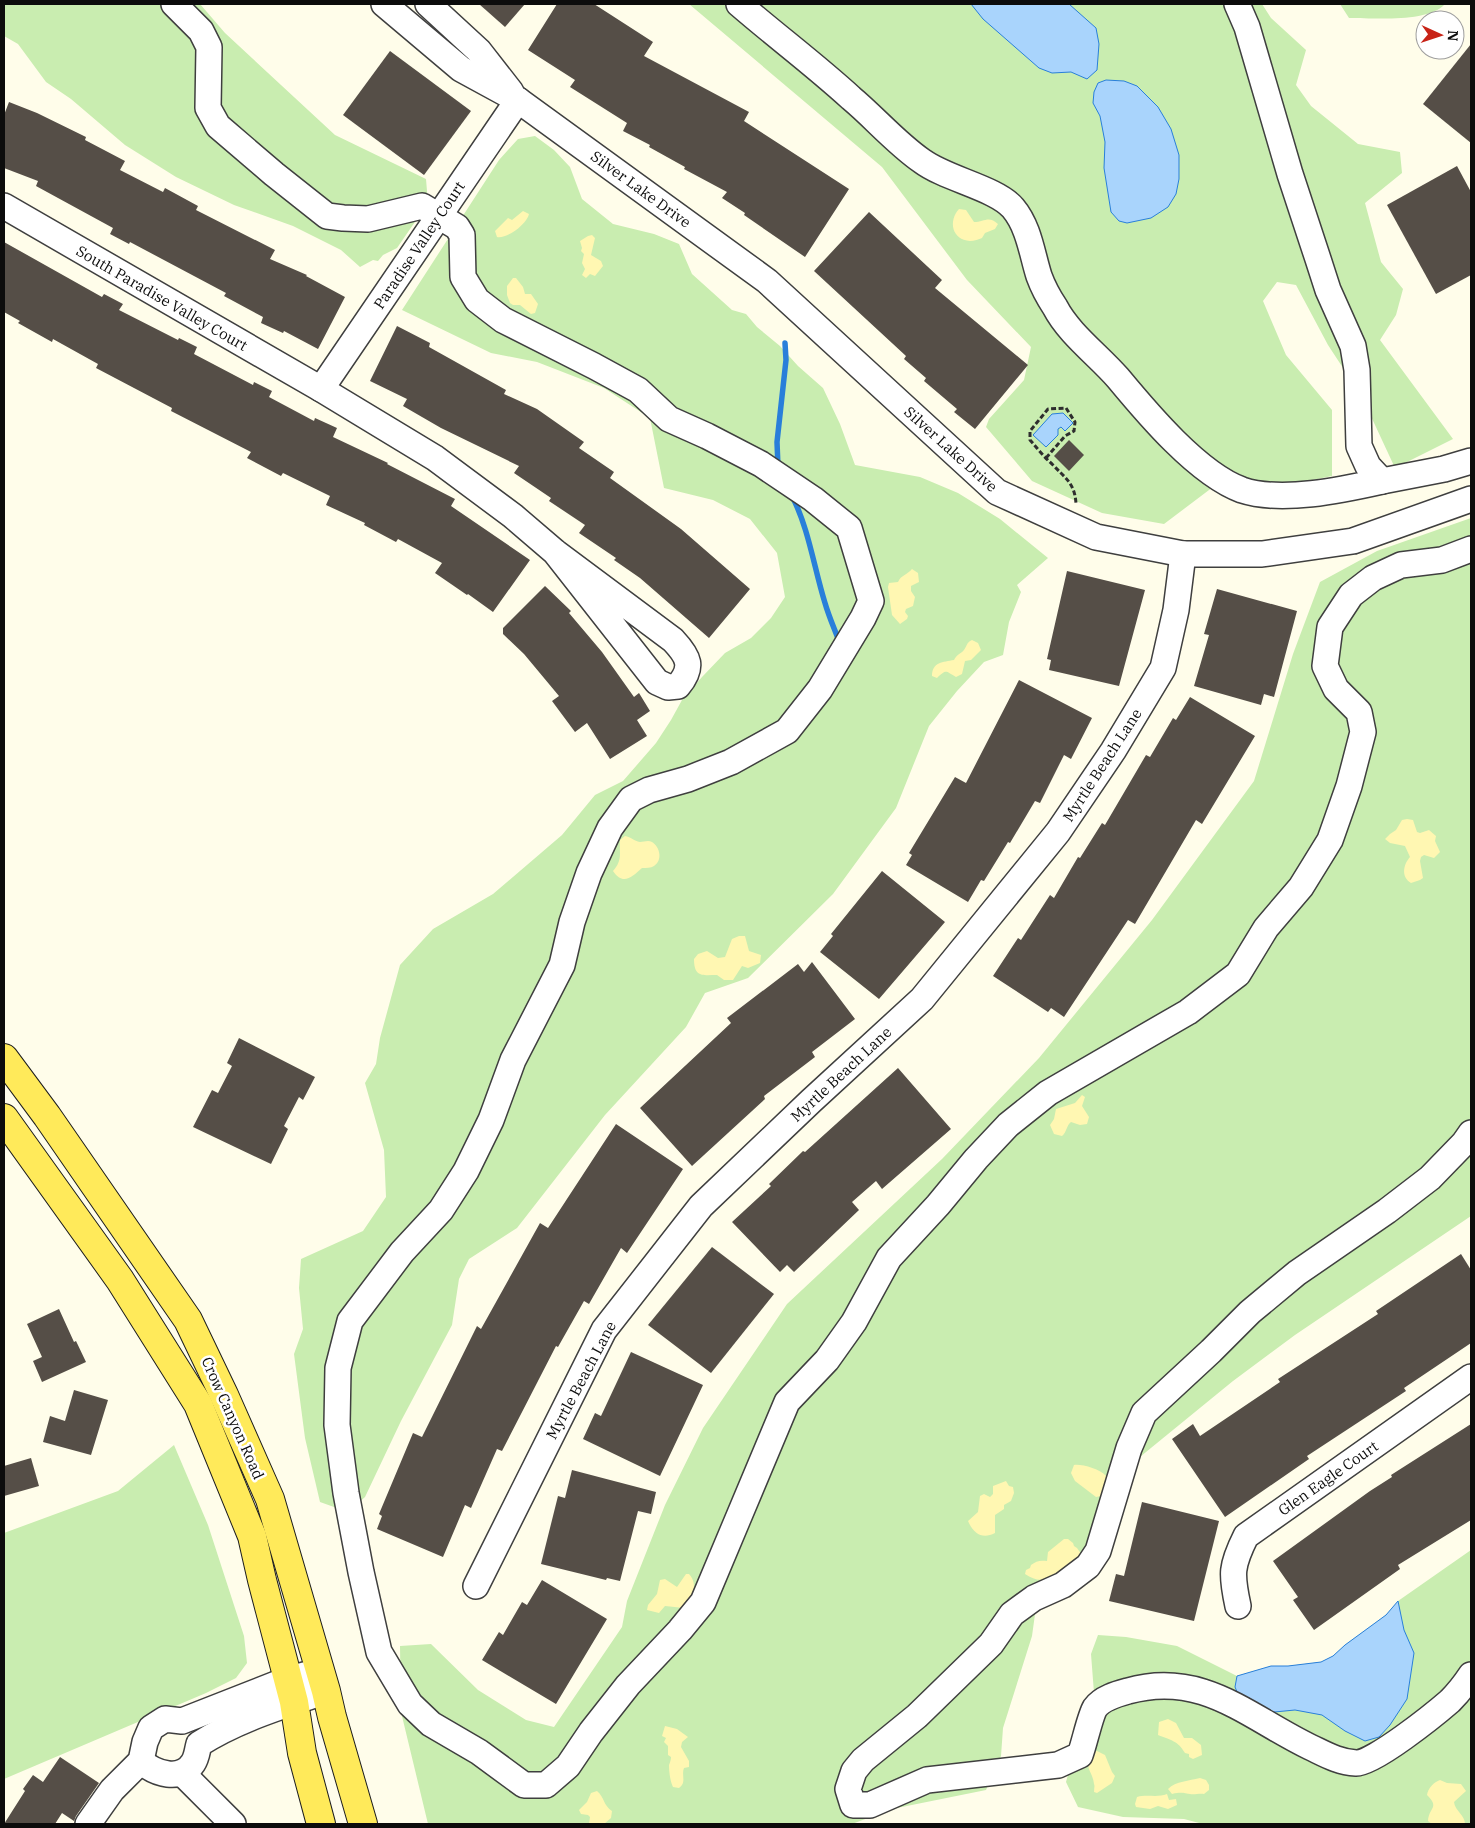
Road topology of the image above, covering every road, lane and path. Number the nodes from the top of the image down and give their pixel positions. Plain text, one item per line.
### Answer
1 (174, 4) edge
2 (384, 4) edge
3 (428, 4) edge
4 (738, 4) edge
5 (1237, 4) edge
6 (518, 100) junction
7 (4, 206) edge
8 (439, 215) junction
9 (320, 389) junction
10 (1046, 458) junction
11 (1471, 461) edge
12 (1382, 481) junction
13 (1471, 499) edge
14 (1073, 526) junction
15 (1471, 549) edge
16 (555, 552) junction
17 (1183, 554) junction
18 (4, 1058) edge
19 (4, 1118) edge
20 (1471, 1133) edge
21 (1471, 1377) edge
22 (476, 1586) dead end
23 (1238, 1606) dead end
24 (1471, 1675) edge
25 (323, 1681) junction
26 (292, 1691) junction
27 (142, 1761) junction
28 (182, 1772) junction
29 (88, 1824) edge
30 (233, 1824) edge
31 (321, 1824) edge
32 (363, 1824) edge

1 - 8 street
2 - 6 street, Silver Lake Drive
3 - 6 street, Silver Lake Drive
4 - 12 street
5 - 12 street
6 - 8 street, Paradise Valley Court
6 - 14 street, Silver Lake Drive
7 - 9 street, South Paradise Valley Court
8 - 9 street, Paradise Valley Court
8 - 15 street
9 - 16 street, South Paradise Valley Court
10 - 10 path
10 - 14 path
11 - 12 street
13 - 17 street, Silver Lake Drive
14 - 17 street, Silver Lake Drive
16 - 16 street
17 - 22 street, Myrtle Beach Lane
18 - 25 main road, Crow Canyon Road
19 - 26 main road, Crow Canyon Road
20 - 24 street
21 - 23 street, Glen Eagle Court
25 - 26 street
25 - 32 main road, Crow Canyon Road
26 - 27 street
26 - 28 street
26 - 31 main road, Crow Canyon Road
27 - 28 street
27 - 29 street
28 - 30 street

